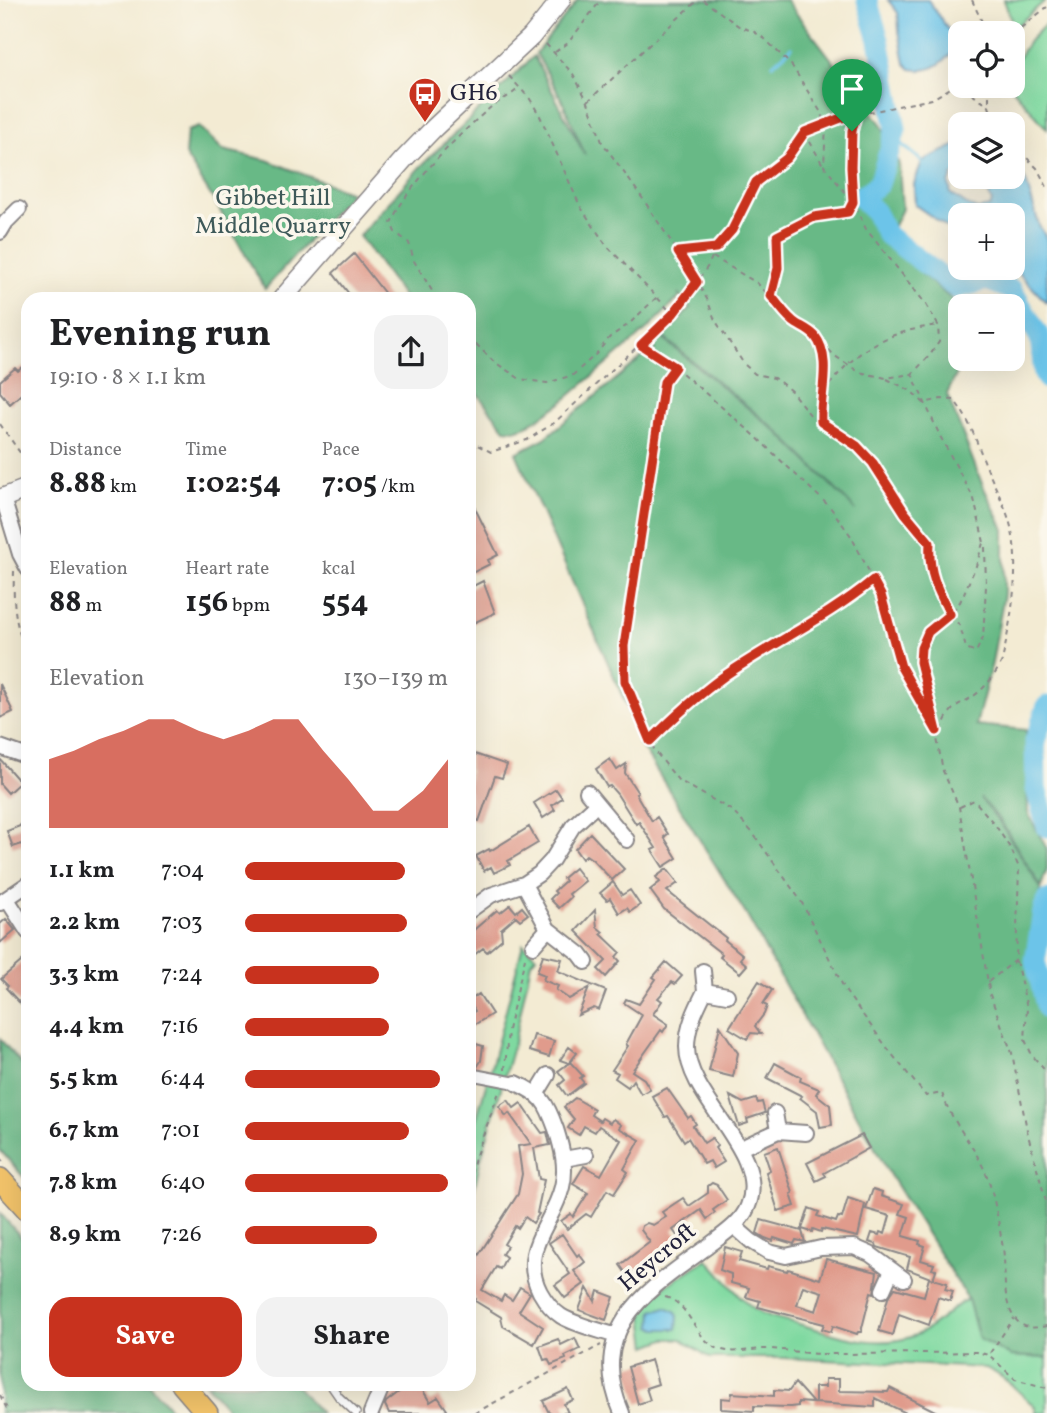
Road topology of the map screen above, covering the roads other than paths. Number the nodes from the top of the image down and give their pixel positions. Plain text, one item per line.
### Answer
1 (561, 0) edge
2 (19, 209) dead end
3 (0, 232) edge
4 (288, 292) edge
5 (12, 495) edge
6 (21, 570) edge
7 (0, 747) edge
8 (21, 754) edge
9 (587, 792) dead end
10 (597, 804) junction
11 (627, 840) dead end
12 (524, 884) junction
13 (21, 889) edge
14 (3, 901) edge
15 (476, 906) edge
16 (21, 923) edge
17 (548, 929) junction
18 (533, 946) road end
19 (586, 962) dead end
20 (703, 971) dead end
21 (705, 991) junction
22 (727, 995) dead end
23 (476, 1075) edge
24 (548, 1075) dead end
25 (510, 1082) joint
26 (537, 1093) junction
27 (775, 1113) dead end
28 (778, 1131) junction
29 (806, 1133) dead end
30 (741, 1148) junction
31 (586, 1155) dead end
32 (564, 1160) junction
33 (0, 1179) edge
34 (21, 1202) edge
35 (734, 1226) junction
36 (883, 1290) dead end
37 (617, 1336) junction
38 (188, 1391) edge
39 (335, 1391) edge
40 (380, 1391) edge
41 (208, 1413) edge
42 (356, 1413) edge
43 (371, 1413) edge
44 (622, 1413) edge

1 - 4 street
2 - 3 street
5 - 6 street
7 - 8 street
9 - 10 street
10 - 11 street
10 - 12 street
12 - 15 street
12 - 17 street
13 - 14 street
14 - 16 street
17 - 18 street
17 - 19 street
20 - 21 street, Heycroft
21 - 22 street
21 - 30 street, Heycroft
23 - 25 street
24 - 26 street
25 - 26 street
26 - 32 street
27 - 28 street
28 - 29 street
28 - 30 street
30 - 35 street, Heycroft
31 - 32 street
32 - 37 street
33 - 34 main road
35 - 36 street
35 - 37 street, Heycroft
37 - 44 street, Heycroft
38 - 41 main road
39 - 42 lane
40 - 43 street

